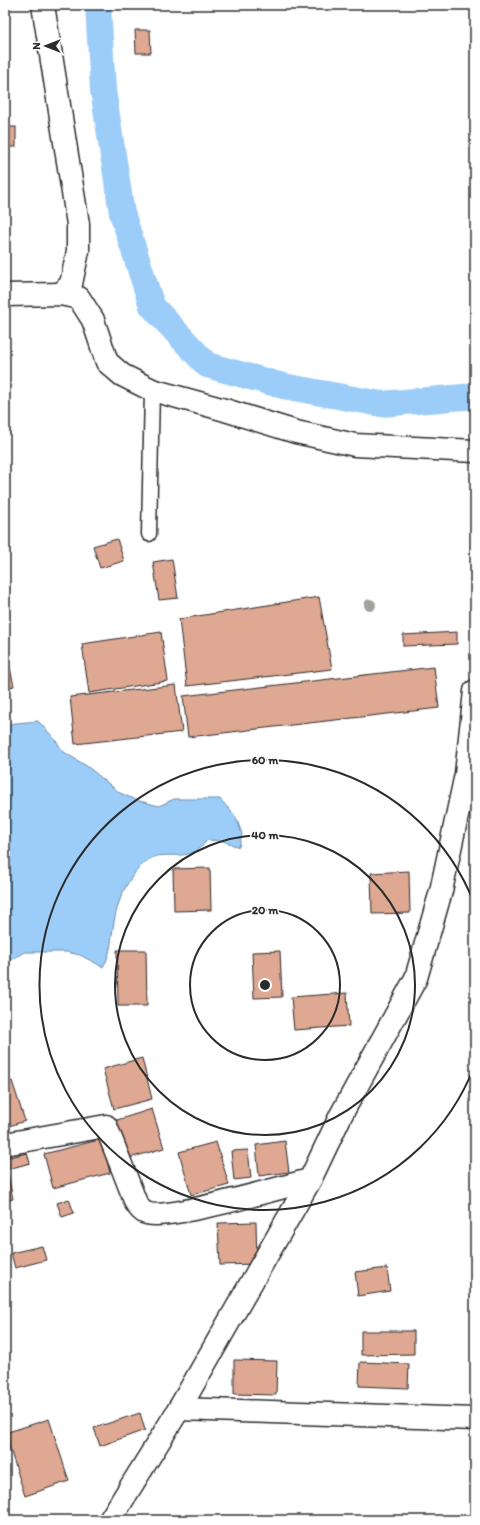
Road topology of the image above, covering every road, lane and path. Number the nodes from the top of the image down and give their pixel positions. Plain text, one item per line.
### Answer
1 (43, 5) edge
2 (61, 294) junction
3 (5, 295) edge
4 (152, 390) junction
5 (475, 451) edge
6 (149, 534) dead end
7 (475, 691) edge
8 (5, 1144) edge
9 (310, 1180) junction
10 (180, 1409) junction
11 (475, 1419) edge
12 (110, 1520) edge

1 - 2 street
2 - 3 street
2 - 4 street
4 - 5 street
4 - 6 lane
7 - 9 street
8 - 9 street
9 - 10 street
10 - 11 street
10 - 12 street

